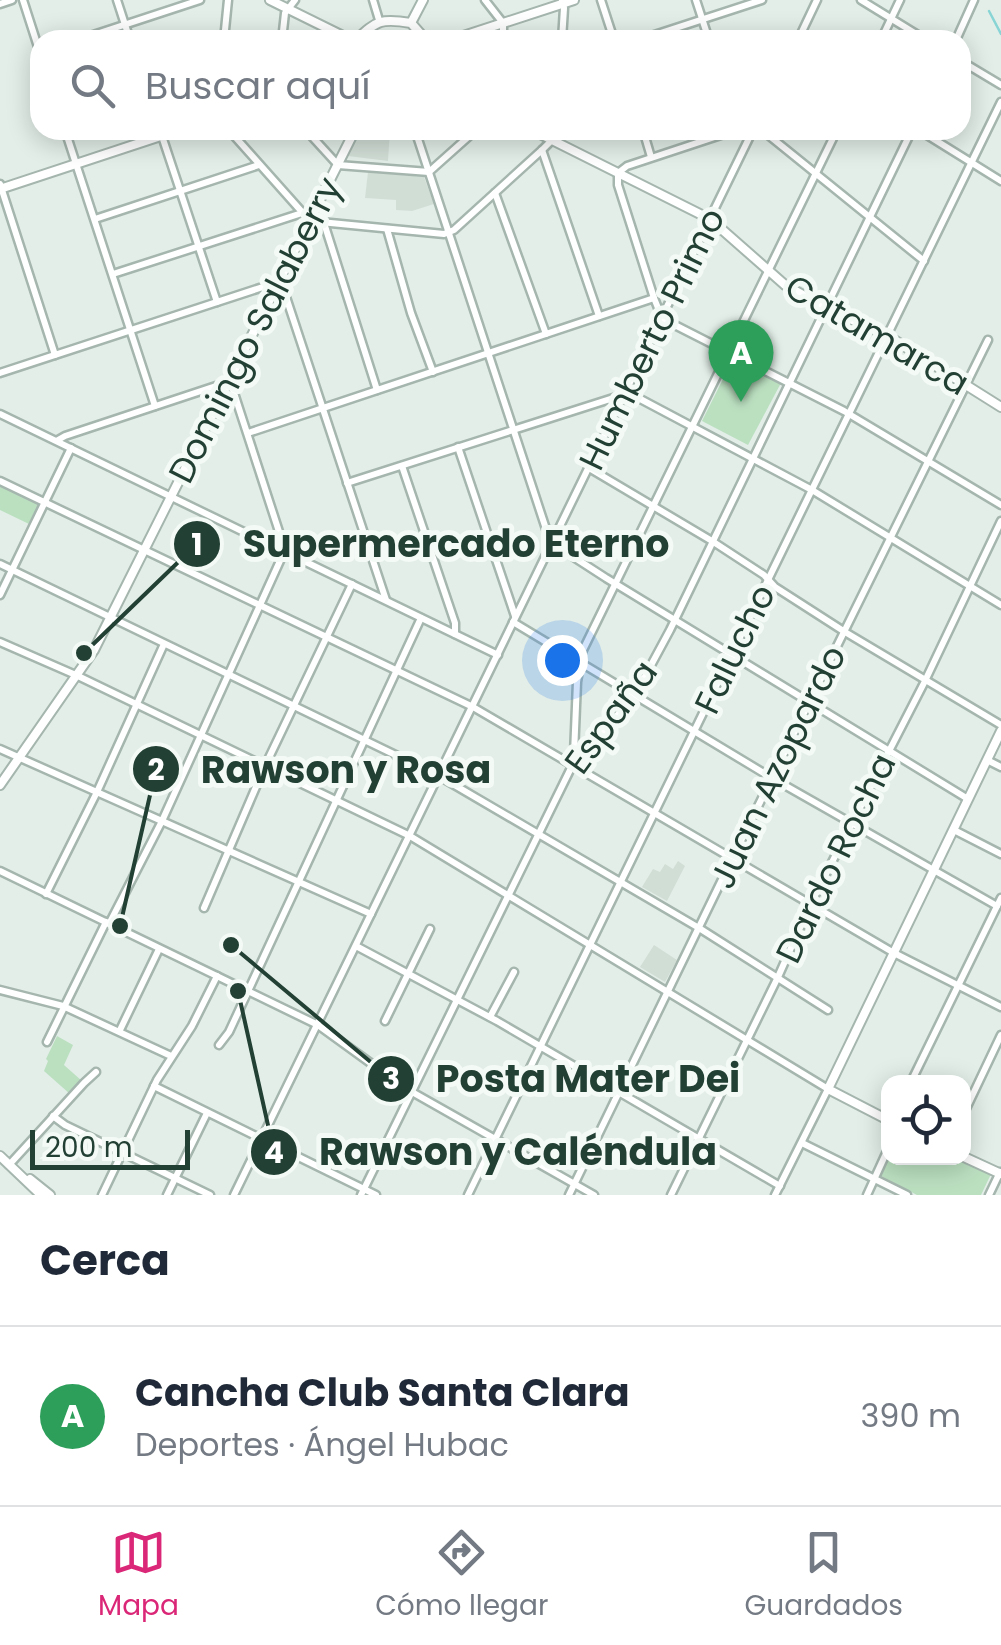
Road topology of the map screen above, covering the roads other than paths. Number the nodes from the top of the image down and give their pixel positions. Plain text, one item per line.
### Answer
1 (12, 0) edge
2 (23, 0) edge
3 (118, 0) edge
4 (200, 0) edge
5 (228, 0) edge
6 (270, 0) edge
7 (295, 0) edge
8 (372, 0) edge
9 (423, 0) edge
10 (485, 0) edge
11 (574, 0) edge
12 (601, 0) edge
13 (696, 0) edge
14 (762, 0) edge
15 (817, 0) edge
16 (861, 0) edge
17 (900, 0) edge
18 (974, 0) edge
19 (563, 2) edge
20 (0, 4) edge
21 (287, 8) junction
22 (891, 18) junction
23 (702, 19) junction
24 (379, 20) junction
25 (411, 23) junction
26 (503, 23) junction
27 (125, 24) junction
28 (33, 30) edge
29 (107, 30) edge
30 (127, 30) edge
31 (225, 30) edge
32 (284, 30) edge
33 (332, 30) edge
34 (366, 30) edge
35 (417, 30) edge
36 (482, 30) edge
37 (503, 30) edge
38 (562, 30) edge
39 (611, 30) edge
40 (668, 30) edge
41 (706, 30) edge
42 (803, 30) edge
43 (885, 30) edge
44 (910, 30) edge
45 (960, 30) edge
46 (971, 67) edge
47 (1001, 84) edge
48 (1001, 102) edge
49 (68, 140) edge
50 (142, 140) edge
51 (163, 140) edge
52 (238, 140) edge
53 (315, 140) edge
54 (351, 140) edge
55 (418, 140) edge
56 (465, 140) edge
57 (552, 140) joint
58 (646, 140) edge
59 (706, 140) edge
60 (748, 140) edge
61 (775, 140) edge
62 (832, 140) edge
63 (907, 140) edge
64 (936, 140) edge
65 (542, 150) junction
66 (652, 158) junction
67 (972, 163) junction
68 (76, 164) junction
69 (259, 164) junction
70 (338, 165) junction
71 (429, 172) junction
72 (816, 172) junction
73 (618, 173) junction
74 (1001, 182) edge
75 (0, 187) edge
76 (180, 190) junction
77 (496, 193) junction
78 (302, 213) junction
79 (869, 216) junction
80 (95, 219) junction
81 (710, 219) junction
82 (310, 221) junction
83 (324, 223) junction
84 (387, 229) junction
85 (449, 233) junction
86 (198, 246) junction
87 (924, 260) junction
88 (768, 271) junction
89 (112, 274) junction
90 (279, 284) junction
91 (654, 298) junction
92 (217, 302) junction
93 (826, 308) junction
94 (662, 315) junction
95 (599, 316) junction
96 (130, 330) junction
97 (546, 334) junction
98 (888, 336) junction
99 (988, 340) dead end
100 (728, 353) junction
101 (488, 354) junction
102 (55, 355) junction
103 (432, 372) junction
104 (0, 373) edge
105 (789, 383) junction
106 (228, 384) junction
107 (966, 386) junction
108 (377, 390) junction
109 (625, 393) junction
110 (155, 406) junction
111 (323, 408) junction
112 (1001, 408) edge
113 (0, 414) edge
114 (850, 414) junction
115 (692, 426) junction
116 (513, 430) junction
117 (247, 434) junction
118 (58, 440) junction
119 (458, 447) junction
120 (70, 448) junction
121 (752, 457) junction
122 (928, 462) junction
123 (402, 466) junction
124 (589, 468) junction
125 (0, 481) edge
126 (348, 483) junction
127 (812, 490) junction
128 (171, 497) junction
129 (44, 502) junction
130 (652, 506) junction
131 (1001, 506) edge
132 (1001, 521) edge
133 (891, 538) junction
134 (712, 541) junction
135 (552, 542) junction
136 (144, 551) junction
137 (284, 552) junction
138 (0, 564) edge
139 (11, 569) junction
140 (768, 580) junction
141 (615, 583) junction
142 (352, 584) junction
143 (969, 586) junction
144 (0, 595) edge
145 (386, 600) junction
146 (1001, 605) edge
147 (260, 606) junction
148 (420, 618) junction
149 (111, 619) junction
150 (515, 619) junction
151 (674, 619) junction
152 (845, 632) junction
153 (455, 634) junction
154 (326, 638) junction
155 (0, 642) edge
156 (164, 644) junction
157 (732, 654) junction
158 (498, 655) junction
159 (579, 661) junction
160 (395, 671) junction
161 (228, 674) junction
162 (78, 676) junction
163 (925, 679) junction
164 (635, 695) junction
165 (810, 702) junction
166 (136, 704) junction
167 (294, 705) junction
168 (473, 707) junction
169 (1001, 728) edge
170 (695, 731) junction
171 (201, 735) junction
172 (364, 739) junction
173 (0, 749) edge
174 (889, 749) junction
175 (20, 758) junction
176 (987, 760) junction
177 (575, 762) junction
178 (265, 766) junction
179 (1001, 767) edge
180 (440, 776) junction
181 (772, 778) junction
182 (0, 785) edge
183 (96, 792) junction
184 (968, 799) junction
185 (336, 800) junction
186 (654, 814) junction
187 (162, 821) junction
188 (851, 824) junction
189 (954, 830) junction
190 (540, 834) junction
191 (410, 836) junction
192 (228, 850) junction
193 (1001, 854) edge
194 (732, 859) junction
195 (0, 872) edge
196 (933, 872) junction
197 (298, 882) junction
198 (620, 882) junction
199 (46, 894) junction
200 (509, 896) junction
201 (999, 902) edge
202 (810, 906) junction
203 (204, 908) dead end
204 (372, 914) junction
205 (107, 923) junction
206 (699, 928) junction
207 (430, 929) dead end
208 (589, 944) junction
209 (356, 946) junction
210 (160, 949) junction
211 (894, 954) junction
212 (514, 972) dead end
213 (408, 974) junction
214 (217, 976) junction
215 (778, 977) junction
216 (958, 986) junction
217 (0, 990) edge
218 (246, 990) junction
219 (668, 992) junction
220 (458, 1000) junction
221 (63, 1006) junction
222 (1001, 1007) edge
223 (828, 1010) dead end
224 (490, 1017) junction
225 (385, 1021) dead end
226 (318, 1025) junction
227 (120, 1030) junction
228 (1001, 1035) edge
229 (748, 1039) junction
230 (47, 1042) dead end
231 (219, 1045) dead end
232 (540, 1045) junction
233 (172, 1056) junction
234 (96, 1072) dead end
235 (915, 1075) edge
236 (154, 1086) junction
237 (828, 1089) junction
238 (620, 1091) junction
239 (412, 1093) junction
240 (971, 1098) edge
241 (207, 1113) junction
242 (54, 1116) junction
243 (881, 1116) edge
244 (262, 1139) junction
245 (699, 1139) junction
246 (495, 1140) junction
247 (802, 1144) junction
248 (122, 1152) junction
249 (0, 1157) edge
250 (971, 1160) edge
251 (9, 1165) junction
252 (882, 1165) edge
253 (1001, 1173) edge
254 (175, 1178) junction
255 (875, 1180) junction
256 (575, 1184) junction
257 (780, 1186) junction
258 (362, 1192) edge
259 (47, 1195) edge
260 (102, 1195) edge
261 (167, 1195) edge
262 (210, 1195) edge
263 (234, 1195) edge
264 (376, 1195) edge
265 (468, 1195) edge
266 (570, 1195) edge
267 (594, 1195) edge
268 (671, 1195) edge
269 (776, 1195) edge
270 (867, 1195) edge
271 (907, 1195) edge
272 (989, 1195) edge

1 - 20 street
2 - 28 street
3 - 27 street
4 - 27 street
5 - 31 street
6 - 21 street
7 - 21 street
8 - 24 street
9 - 25 street
10 - 26 street
11 - 19 street
12 - 39 street
13 - 23 street
14 - 23 street
15 - 42 street
16 - 22 street
17 - 22 street
18 - 45 street
19 - 26 street
19 - 38 street
21 - 32 street
21 - 33 street
22 - 43 street
22 - 44 street
23 - 40 street
23 - 41 street
24 - 25 street
24 - 34 street
25 - 35 street
26 - 36 street
26 - 37 street
27 - 29 street
27 - 30 street
46 - 47 street
48 - 67 street, Falucho
49 - 68 street
50 - 68 street
51 - 76 street
52 - 69 street
53 - 70 street
54 - 70 street, Domingo Salaberry
55 - 71 street
56 - 71 street
57 - 65 street
57 - 73 street, Catamarca
58 - 66 street
59 - 66 street
60 - 81 street, Humberto Primo
61 - 72 street
62 - 72 street
63 - 79 street, España
64 - 67 street
65 - 77 street
65 - 95 street
66 - 73 street
67 - 74 street
67 - 87 street, Falucho
68 - 75 street
68 - 80 street
69 - 76 street
69 - 78 street
70 - 71 street
70 - 82 street, Domingo Salaberry
71 - 85 street
72 - 79 street
72 - 88 street
73 - 81 street, Catamarca
73 - 91 street
75 - 102 street
76 - 80 street
76 - 86 street
77 - 85 street
77 - 97 street
78 - 82 street
78 - 86 street
79 - 87 street
79 - 93 street, España
80 - 89 street
81 - 88 street, Catamarca
81 - 94 street, Humberto Primo
82 - 83 street
82 - 90 street, Domingo Salaberry
83 - 84 street
83 - 108 street
84 - 85 street
84 - 103 street
85 - 101 street
86 - 89 street
86 - 92 street
87 - 98 street, Falucho
88 - 93 street, Catamarca
88 - 100 street
89 - 96 street
90 - 92 street
90 - 106 street, Domingo Salaberry
90 - 111 street
91 - 94 street
91 - 95 street
92 - 96 street
93 - 98 street, Catamarca
93 - 105 street, España
94 - 100 street
94 - 109 street, Humberto Primo
95 - 97 street
96 - 102 street
96 - 110 street
97 - 101 street
98 - 107 street, Catamarca
98 - 114 street, Falucho
99 - 107 street, Juan Azopardo
100 - 105 street
100 - 115 street
101 - 103 street
101 - 116 street
102 - 104 street
103 - 108 street
105 - 114 street
105 - 121 street, España
106 - 110 street
106 - 117 street
106 - 128 street, Domingo Salaberry
107 - 112 street, Catamarca
107 - 122 street, Juan Azopardo
108 - 111 street
109 - 115 street
109 - 116 street
109 - 124 street, Humberto Primo
110 - 118 street
111 - 117 street
111 - 126 street
113 - 118 street
114 - 122 street
114 - 127 street, Falucho
115 - 121 street
115 - 130 street
116 - 119 street
116 - 135 street
117 - 137 street
118 - 120 street
119 - 123 street
119 - 150 street
120 - 128 street
120 - 129 street
121 - 127 street
121 - 134 street, España
122 - 131 street
122 - 133 street, Juan Azopardo
123 - 126 street
123 - 153 street
124 - 130 street
124 - 135 street, Humberto Primo
125 - 129 street
126 - 145 street
127 - 133 street
127 - 140 street, Falucho
128 - 136 street, Domingo Salaberry
128 - 137 street
129 - 136 street
129 - 139 street
130 - 134 street
130 - 141 street
132 - 143 street, Dardo Rocha
133 - 143 street
133 - 152 street, Juan Azopardo
134 - 140 street
134 - 151 street, España
135 - 141 street
135 - 150 street, Humberto Primo
136 - 147 street
136 - 149 street, Domingo Salaberry
137 - 142 street
137 - 147 street
138 - 139 street
139 - 144 street
139 - 149 street
140 - 152 street
140 - 157 street, Falucho
141 - 151 street
141 - 159 street
142 - 145 street
142 - 154 street
143 - 146 street
143 - 163 street, Dardo Rocha
145 - 148 street
147 - 154 street
147 - 161 street
148 - 153 street
148 - 160 street
149 - 156 street
149 - 162 street, Domingo Salaberry
150 - 158 street, Humberto Primo
150 - 159 street
151 - 157 street
151 - 164 street, España
152 - 163 street
152 - 165 street, Juan Azopardo
153 - 158 street
154 - 160 street
154 - 167 street
155 - 162 street
156 - 161 street
156 - 166 street
157 - 165 street
157 - 170 street, Falucho
158 - 168 street, Humberto Primo
159 - 164 street
159 - 177 street
160 - 168 street
160 - 172 street
161 - 167 street
161 - 171 street
162 - 166 street
162 - 175 street, Domingo Salaberry
163 - 169 street
163 - 174 street, Dardo Rocha
164 - 170 street
164 - 177 street, España
165 - 174 street
165 - 181 street, Juan Azopardo
166 - 171 street
166 - 183 street
167 - 172 street
167 - 178 street
168 - 177 street
168 - 180 street, Humberto Primo
169 - 176 street
170 - 181 street
170 - 186 street, Falucho
171 - 178 street
171 - 187 street
172 - 180 street
172 - 185 street
173 - 175 street
174 - 184 street
174 - 188 street, Dardo Rocha
175 - 182 street, Domingo Salaberry
175 - 183 street
176 - 179 street
176 - 184 street
177 - 186 street
177 - 190 street, España
178 - 185 street
178 - 192 street
180 - 190 street
180 - 191 street, Humberto Primo
181 - 188 street
181 - 194 street, Juan Azopardo
183 - 187 street
183 - 199 street
184 - 189 street
185 - 191 street
185 - 197 street
186 - 194 street
186 - 198 street, Falucho
187 - 192 street
187 - 205 street
188 - 196 street
188 - 202 street, Dardo Rocha
189 - 193 street
189 - 196 street
190 - 198 street
190 - 200 street, España
191 - 200 street
191 - 204 street, Humberto Primo
192 - 197 street
192 - 203 street
194 - 202 street
194 - 206 street, Juan Azopardo
195 - 199 street
196 - 201 street
196 - 211 street
197 - 204 street
197 - 218 street
198 - 206 street
198 - 208 street, Falucho
199 - 205 street
200 - 208 street
200 - 220 street, España
201 - 216 street
202 - 211 street
202 - 215 street, Dardo Rocha
204 - 209 street, Humberto Primo
205 - 210 street
205 - 221 street
206 - 215 street
206 - 219 street, Juan Azopardo
207 - 213 street
208 - 219 street
208 - 232 street, Falucho
209 - 213 street
209 - 226 street, Humberto Primo
210 - 214 street
210 - 227 street
211 - 216 street
211 - 237 street
212 - 224 street
213 - 220 street
213 - 225 street
214 - 218 street
214 - 233 street
215 - 223 street
215 - 229 street, Dardo Rocha
216 - 222 street
216 - 235 street
217 - 221 street
218 - 226 street
218 - 231 street
219 - 229 street
219 - 238 street, Juan Azopardo
220 - 224 street
220 - 239 street, España
221 - 227 street
221 - 230 street
224 - 232 street
226 - 239 street
226 - 244 street, Humberto Primo
227 - 233 street
228 - 240 street
229 - 237 street
229 - 245 street, Dardo Rocha
232 - 238 street
232 - 246 street, Falucho
233 - 236 street
234 - 242 street
236 - 241 street
236 - 248 street
237 - 243 street
237 - 247 street
238 - 245 street
238 - 256 street, Juan Azopardo
239 - 246 street
239 - 258 street, España
241 - 244 street
241 - 254 street
242 - 248 street
242 - 251 street
244 - 258 street
244 - 263 street, Humberto Primo
245 - 257 street
245 - 268 street, Dardo Rocha
246 - 256 street
246 - 265 street, Falucho
247 - 255 street
247 - 257 street
248 - 254 street
248 - 260 street
249 - 251 street
250 - 253 street
251 - 259 street
252 - 255 street
253 - 272 street
254 - 261 street
254 - 262 street
255 - 270 street
255 - 271 street
256 - 266 street, Juan Azopardo
256 - 267 street
257 - 269 street
258 - 264 street

